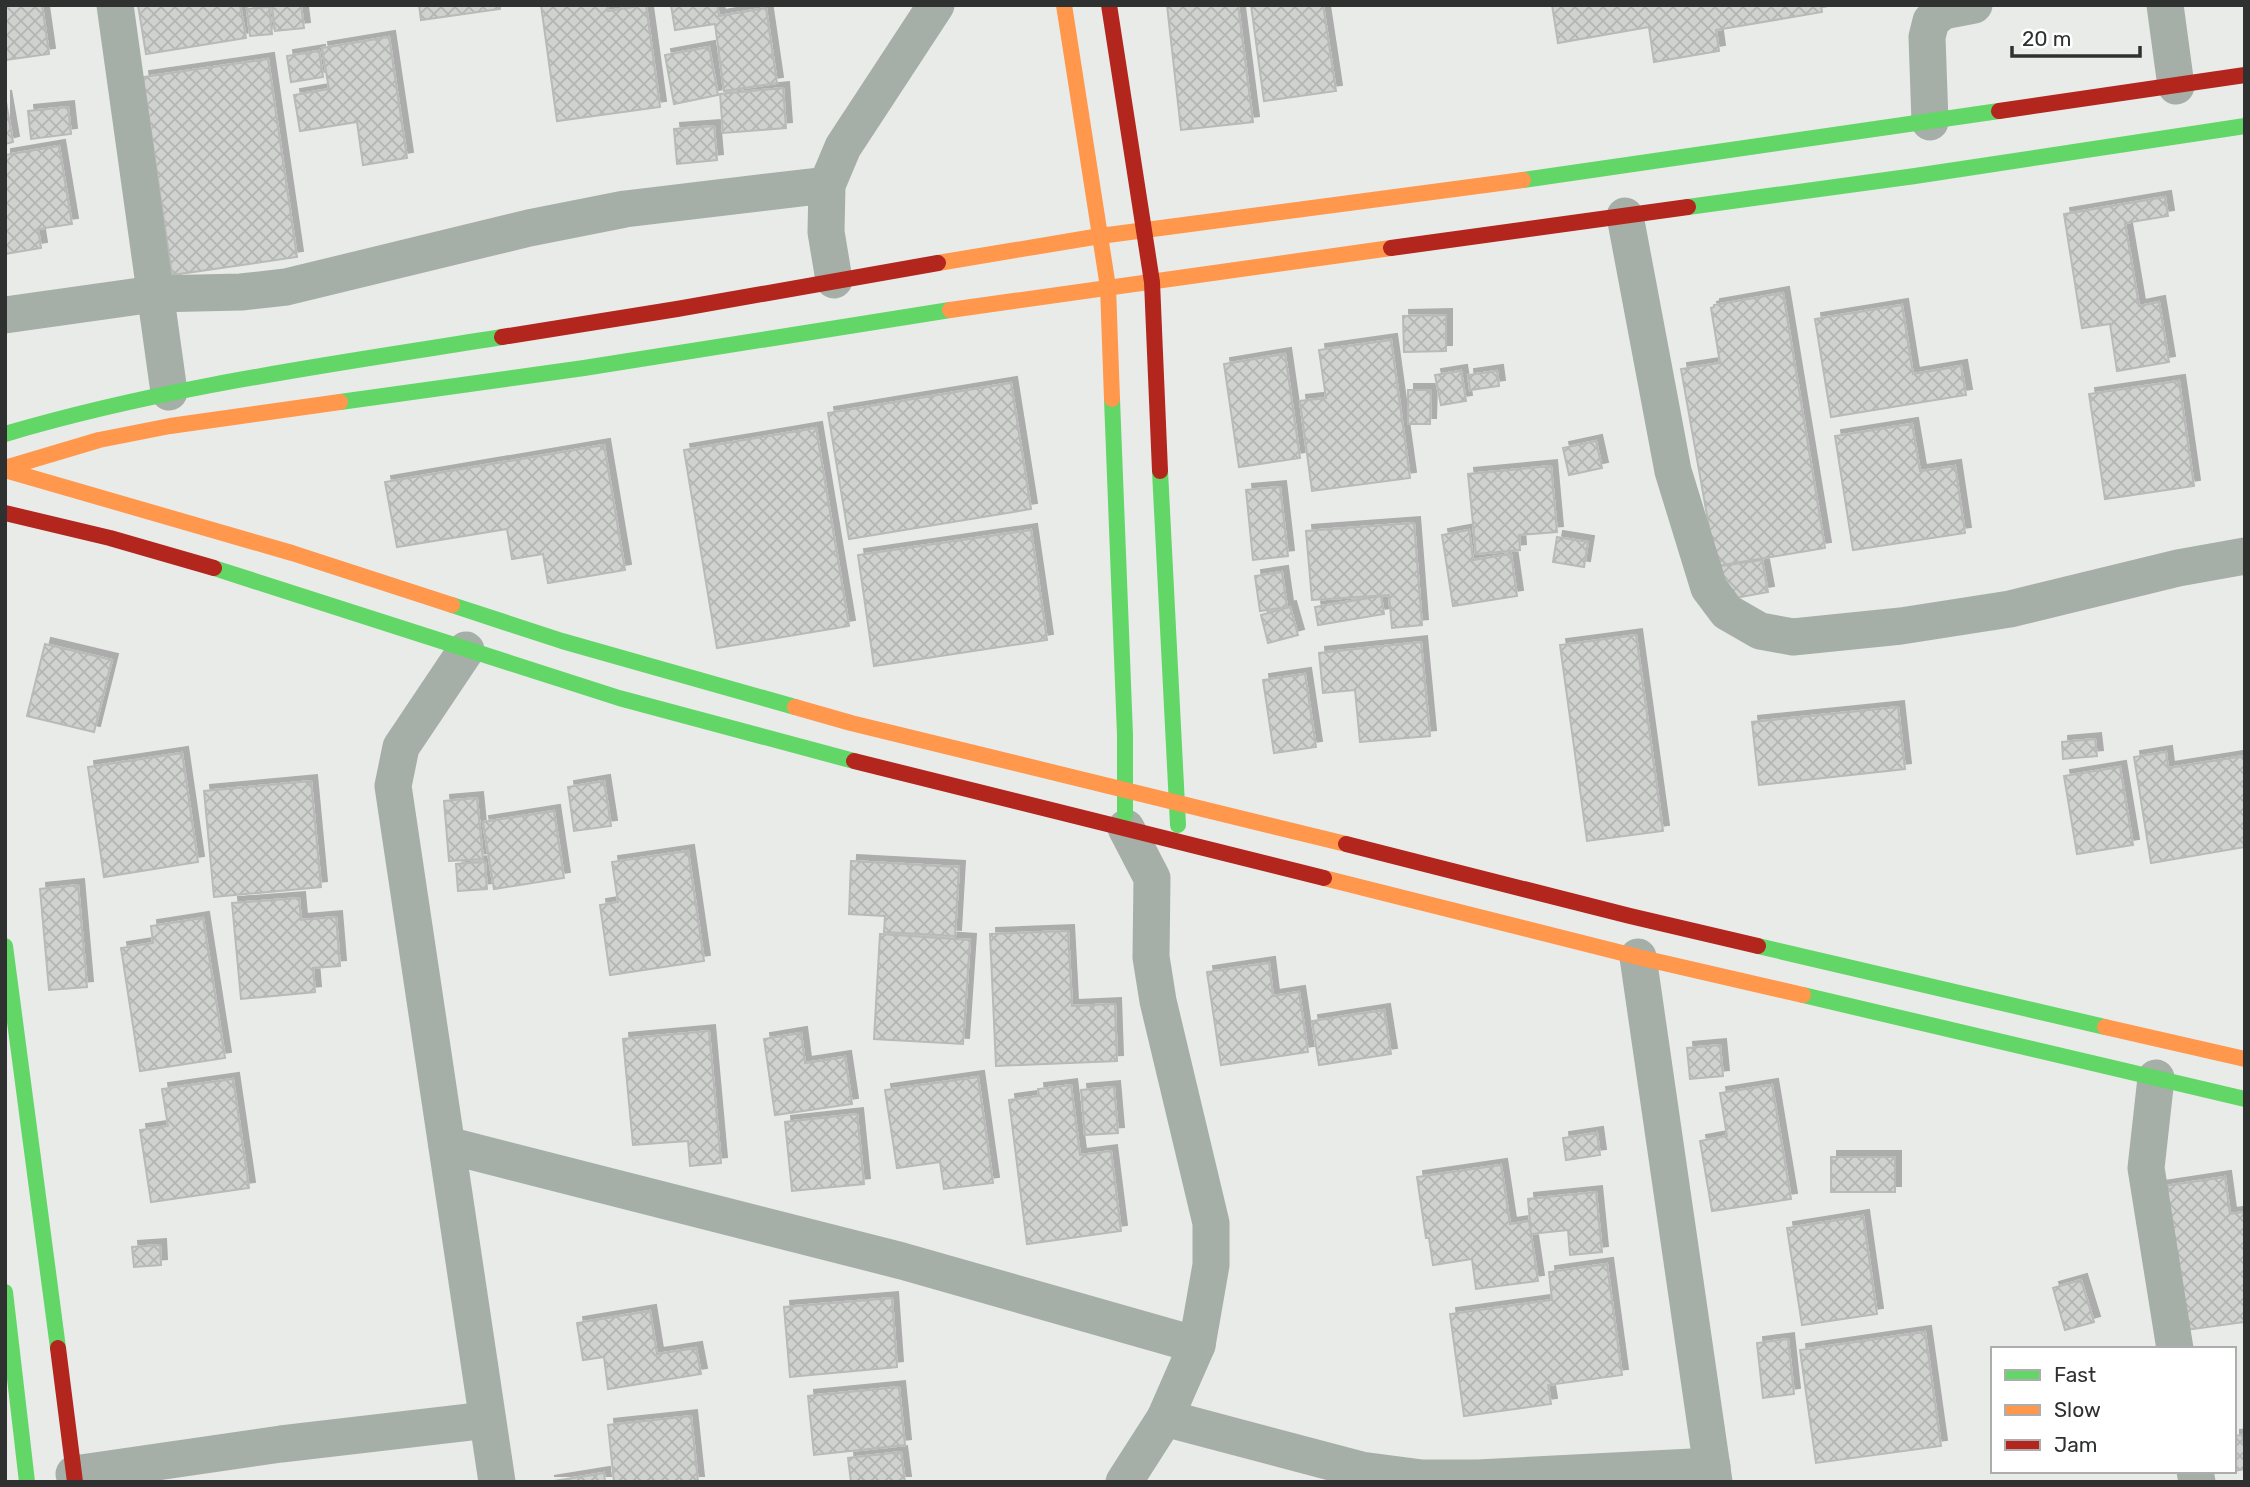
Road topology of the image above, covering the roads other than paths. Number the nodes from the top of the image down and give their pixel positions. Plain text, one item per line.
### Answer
1 (115, 5) edge
2 (936, 5) edge
3 (1063, 5) edge
4 (1109, 5) edge
5 (1974, 5) edge
6 (2165, 5) edge
7 (2245, 75) edge
8 (2175, 86) junction
9 (1930, 122) junction
10 (2245, 126) edge
11 (827, 185) junction
12 (1625, 216) junction
13 (1144, 231) junction
14 (1100, 236) junction
15 (834, 280) junction
16 (1152, 282) junction
17 (1108, 287) junction
18 (154, 294) junction
19 (5, 315) edge
20 (169, 393) junction
21 (5, 434) edge
22 (5, 469) edge
23 (5, 513) edge
24 (2245, 556) edge
25 (466, 650) junction
26 (1125, 789) junction
27 (1176, 801) junction
28 (1126, 828) junction
29 (1178, 841) junction
30 (1152, 878) junction
31 (5, 946) edge
32 (1638, 957) junction
33 (2245, 1059) edge
34 (2156, 1078) junction
35 (2245, 1098) edge
36 (447, 1144) junction
37 (5, 1292) edge
38 (1197, 1345) junction
39 (2175, 1347) edge
40 (1165, 1418) junction
41 (487, 1420) junction
42 (14, 1446) edge
43 (1713, 1474) edge
44 (75, 1478) edge
45 (27, 1482) edge
46 (497, 1482) edge
47 (1124, 1482) edge

1 - 18 street
2 - 11 street
3 - 14 street
4 - 13 street
5 - 9 street
6 - 8 street
7 - 8 street
8 - 9 street
9 - 13 street
10 - 12 street
11 - 15 street
11 - 18 street
12 - 16 street
12 - 24 street
13 - 14 street
13 - 16 street
14 - 15 street
14 - 17 street
15 - 20 street
16 - 17 street
16 - 27 street
17 - 22 street
17 - 26 street
18 - 19 street
18 - 20 street
20 - 21 street
22 - 26 street
23 - 25 street
25 - 28 street
25 - 36 street
26 - 27 street
26 - 28 street
27 - 29 street
27 - 33 street
28 - 29 street
28 - 30 street
29 - 30 street
29 - 32 street
30 - 38 street
31 - 44 street
32 - 34 street
32 - 43 street
34 - 35 street
34 - 39 street
36 - 38 street
36 - 41 street
37 - 42 street
38 - 40 street
40 - 43 street
40 - 47 street
41 - 44 street
41 - 46 street
42 - 45 street

